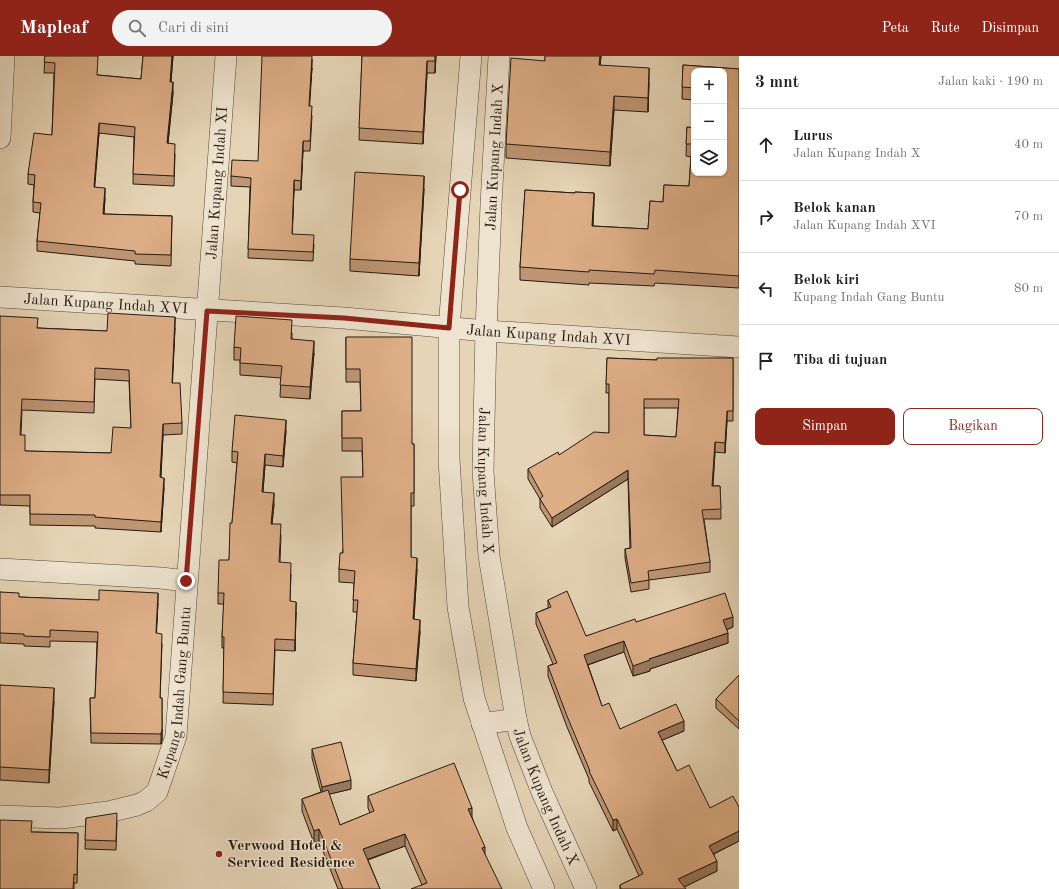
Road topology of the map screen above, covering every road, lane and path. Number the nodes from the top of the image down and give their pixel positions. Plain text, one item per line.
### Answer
1 (4, 56) edge
2 (226, 56) edge
3 (471, 64) edge
4 (499, 64) edge
5 (0, 138) edge
6 (460, 187) junction
7 (491, 192) junction
8 (0, 297) edge
9 (207, 311) junction
10 (449, 328) junction
11 (486, 331) junction
12 (739, 347) edge
13 (0, 568) edge
14 (186, 581) junction
15 (516, 719) junction
16 (482, 724) junction
17 (0, 816) edge
18 (544, 889) edge
19 (586, 889) edge

1 - 5 street
2 - 9 street, Jalan Kupang Indah XI
3 - 4 street
3 - 6 street, Jalan Kupang Indah X
4 - 7 street, Jalan Kupang Indah X
6 - 7 street
6 - 10 street, Jalan Kupang Indah X
7 - 11 street, Jalan Kupang Indah X
8 - 9 street, Jalan Kupang Indah XVI
9 - 10 street, Jalan Kupang Indah XVI
9 - 14 street, Kupang Indah Gang Buntu
10 - 11 street, Jalan Kupang Indah XVI
10 - 16 street, Jalan Kupang Indah X
11 - 12 street, Jalan Kupang Indah XVI
11 - 15 street, Jalan Kupang Indah X
13 - 14 street
14 - 17 street, Kupang Indah Gang Buntu
15 - 16 street
15 - 19 street, Jalan Kupang Indah X
16 - 18 street, Jalan Kupang Indah X

